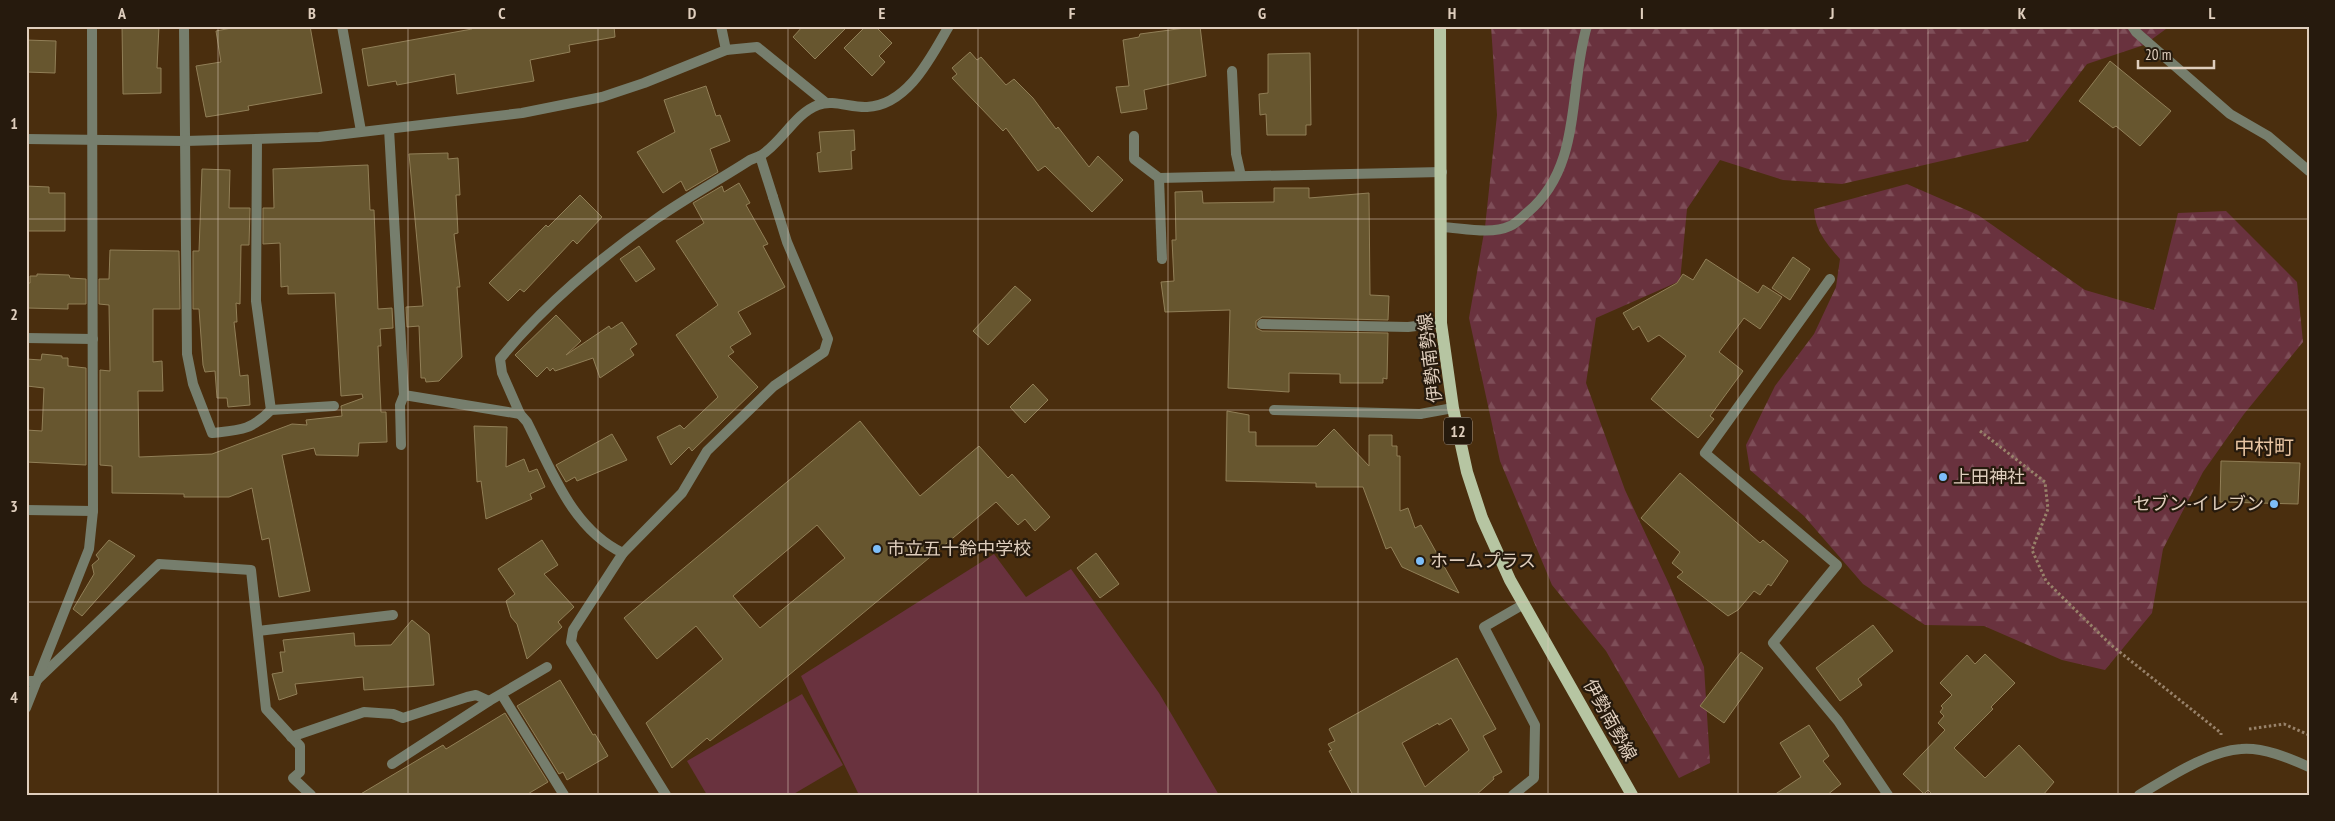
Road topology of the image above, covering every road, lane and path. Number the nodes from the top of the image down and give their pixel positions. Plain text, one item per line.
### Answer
1 (92, 26) edge
2 (184, 26) edge
3 (342, 26) edge
4 (721, 26) edge
5 (949, 26) edge
6 (1440, 26) edge
7 (1587, 26) edge
8 (2132, 26) edge
9 (726, 50) junction
10 (1232, 71) dead end
11 (826, 103) junction
12 (389, 129) junction
13 (361, 132) junction
14 (1134, 136) dead end
15 (26, 139) edge
16 (94, 140) junction
17 (257, 140) junction
18 (185, 141) junction
19 (760, 156) junction
20 (2309, 171) edge
21 (1442, 172) junction
22 (1241, 176) junction
23 (1159, 178) junction
24 (1442, 227) junction
25 (1162, 259) dead end
26 (1830, 279) dead end
27 (1441, 323) junction
28 (1262, 324) dead end
29 (26, 338) edge
30 (93, 339) junction
31 (404, 395) junction
32 (334, 406) dead end
33 (1453, 408) junction
34 (271, 410) junction
35 (1274, 410) dead end
36 (520, 414) junction
37 (1980, 431) dead end
38 (401, 445) dead end
39 (26, 510) edge
40 (93, 512) junction
41 (623, 553) junction
42 (1524, 604) junction
43 (393, 615) dead end
44 (258, 630) junction
45 (547, 667) dead end
46 (31, 681) edge
47 (502, 695) junction
48 (489, 701) junction
49 (26, 708) edge
50 (2248, 729) dead end
51 (2230, 732) dead end
52 (2221, 733) junction
53 (2309, 735) edge
54 (292, 737) junction
55 (2222, 753) junction
56 (392, 764) dead end
57 (2309, 767) edge
58 (311, 795) edge
59 (564, 795) edge
60 (666, 795) edge
61 (1513, 795) edge
62 (1632, 795) edge
63 (1888, 795) edge
64 (2139, 795) edge

1 - 16 street
2 - 18 street
3 - 13 street
4 - 9 street
5 - 11 street
6 - 21 main road, 伊勢南勢線 / 12
7 - 24 street
8 - 20 street
9 - 11 street
9 - 12 street
10 - 22 street
11 - 19 street
12 - 13 street
12 - 31 street
13 - 17 street
14 - 23 street
15 - 16 street
16 - 18 street
16 - 30 street
17 - 18 street
17 - 34 street
18 - 34 street
19 - 36 street
19 - 41 street
21 - 22 street
21 - 24 main road, 伊勢南勢線 / 12
22 - 23 street
23 - 25 street
24 - 27 main road, 伊勢南勢線 / 12
26 - 63 street
27 - 28 street
27 - 33 main road, 伊勢南勢線 / 12
29 - 30 street
30 - 40 street
31 - 36 street
31 - 38 street
32 - 34 street
33 - 35 street
33 - 42 main road, 伊勢南勢線 / 12
36 - 41 street
37 - 52 path
39 - 40 street
40 - 46 street
41 - 60 street
42 - 61 street
42 - 62 main road, 伊勢南勢線 / 12
43 - 44 street
44 - 46 street
44 - 54 street
45 - 47 street
46 - 49 street
47 - 48 street
47 - 59 street
48 - 54 street
48 - 56 street
50 - 53 path
51 - 52 path
52 - 55 path
54 - 58 street
55 - 57 street
55 - 64 street

